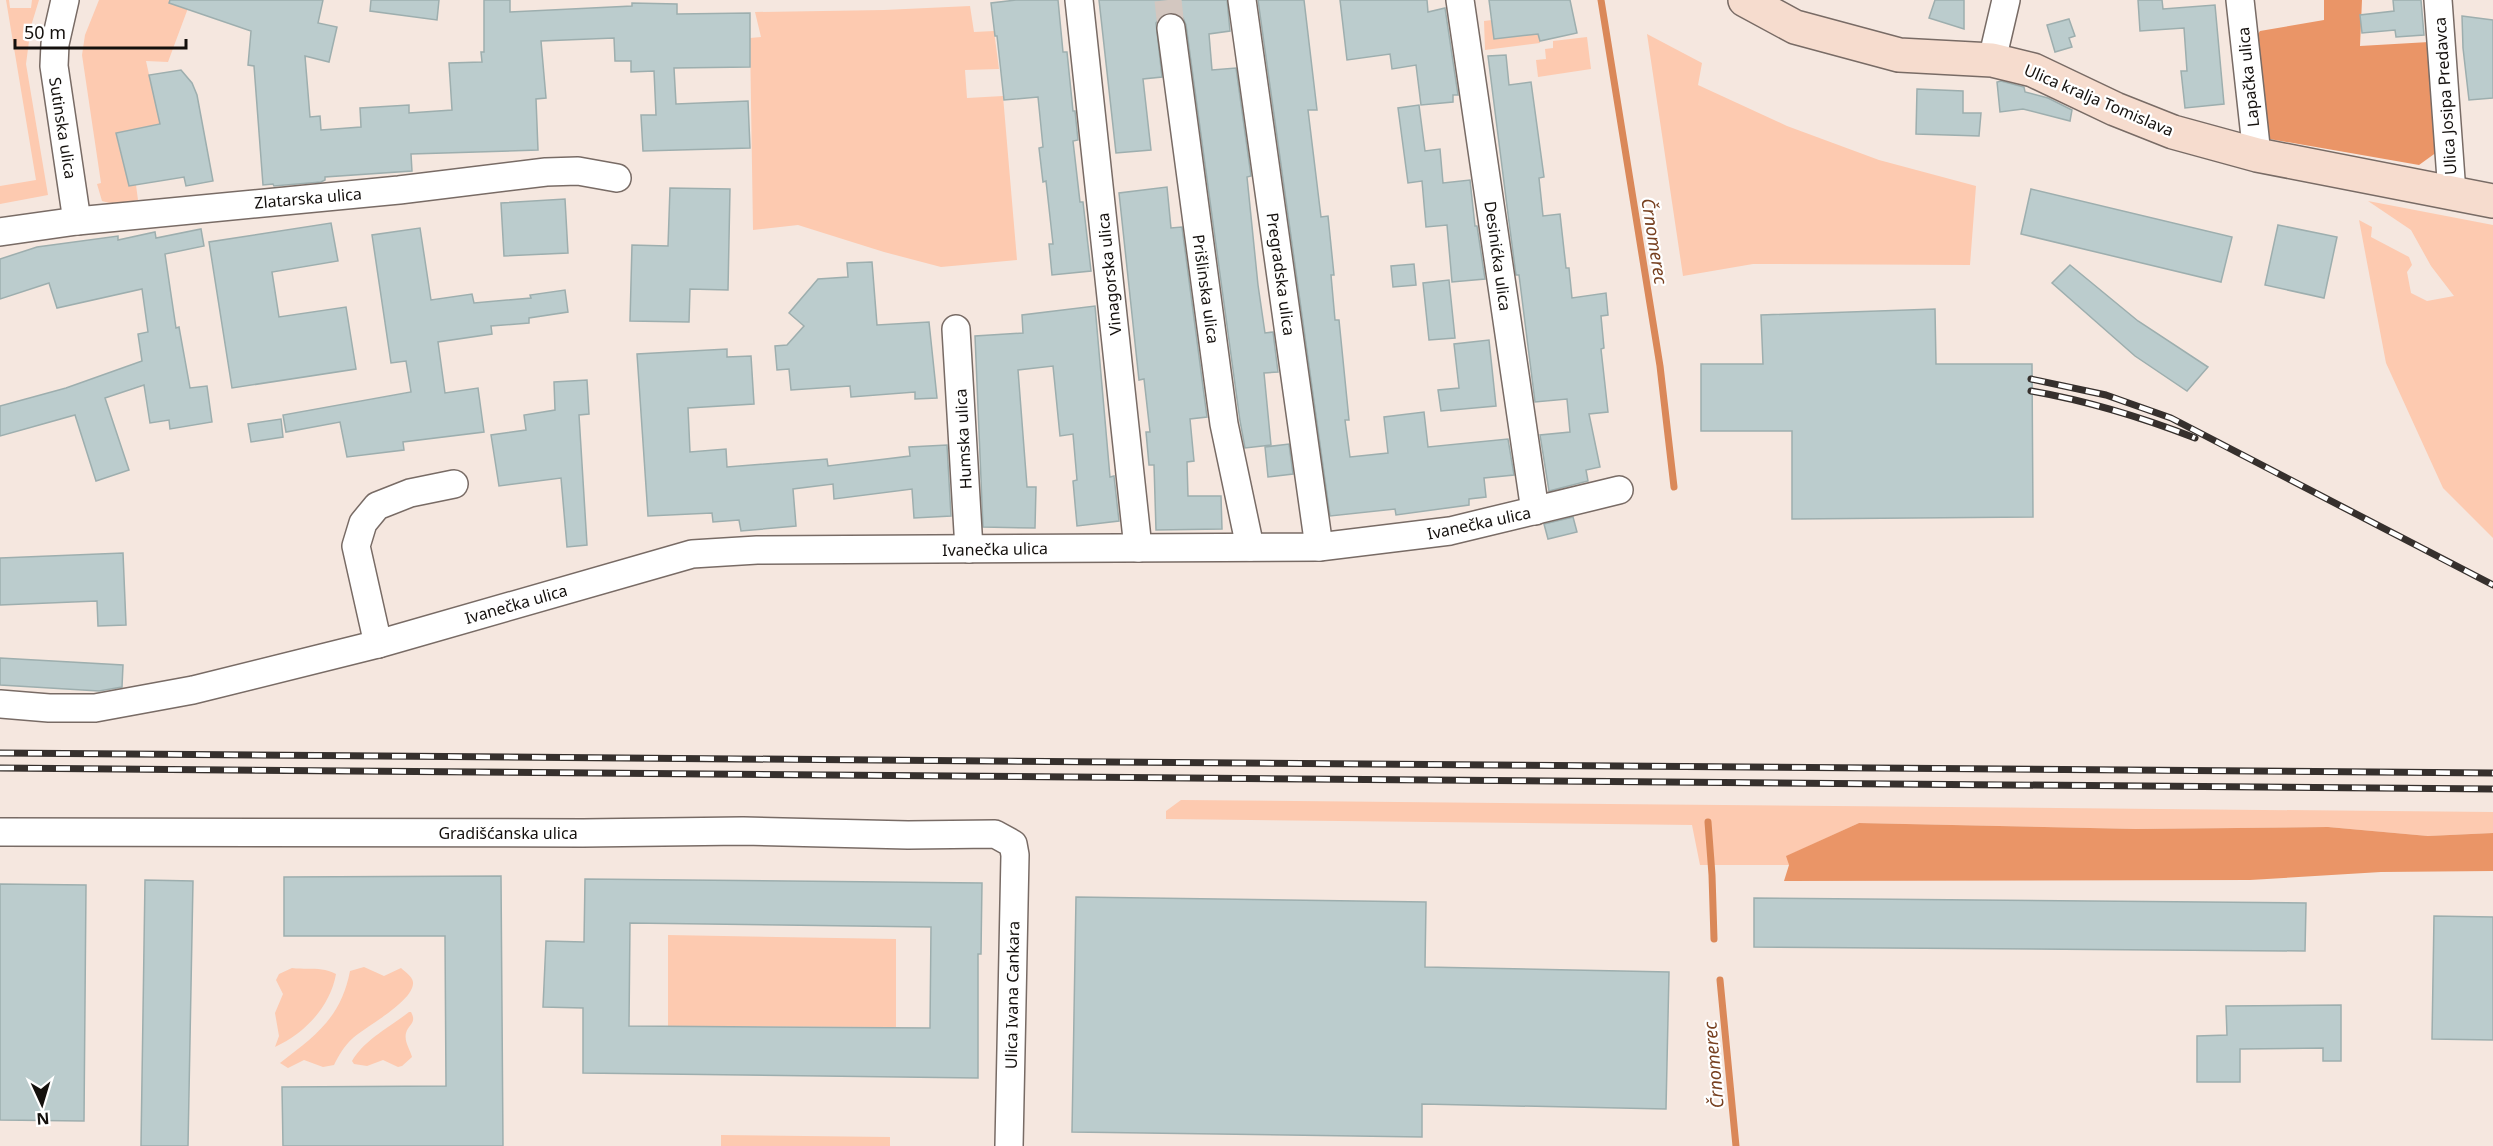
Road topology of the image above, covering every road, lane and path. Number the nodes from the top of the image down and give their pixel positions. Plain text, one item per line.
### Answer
1 (65, 0) edge
2 (1079, 0) edge
3 (1242, 0) edge
4 (1460, 0) edge
5 (1745, 0) edge
6 (2006, 0) edge
7 (2240, 0) edge
8 (2438, 0) edge
9 (1171, 28) tunnel mouth
10 (1992, 60) junction
11 (2257, 155) junction
12 (617, 178) dead end
13 (2452, 193) junction
14 (2493, 201) edge
15 (77, 221) junction
16 (0, 232) edge
17 (956, 328) dead end
18 (454, 484) dead end
19 (1619, 490) dead end
20 (1535, 511) junction
21 (1250, 547) junction
22 (1138, 548) junction
23 (1319, 548) junction
24 (969, 549) junction
25 (378, 644) junction
26 (0, 704) edge
27 (0, 832) edge
28 (1012, 844) joint
29 (1009, 1146) edge

1 - 15 street, Sutinska ulica
2 - 22 street, Vinagorska ulica
3 - 23 street, Pregradska ulica
4 - 20 street, Desinićka ulica
5 - 10 street, Ulica kralja Tomislava
6 - 10 street
7 - 11 street, Lapačka ulica
8 - 13 street, Ulica Josipa Predavca
9 - 21 street, Prišlinska ulica
10 - 11 street, Ulica kralja Tomislava
11 - 13 street, Ulica kralja Tomislava
12 - 15 street, Zlatarska ulica
13 - 14 street, Ulica kralja Tomislava
15 - 16 street, Zlatarska ulica
17 - 24 street, Humska ulica
18 - 25 street
19 - 20 street, Ivanečka ulica
20 - 23 street, Ivanečka ulica
21 - 22 street, Ivanečka ulica
21 - 23 street, Ivanečka ulica
22 - 24 street, Ivanečka ulica
24 - 25 street, Ivanečka ulica
25 - 26 street, Ivanečka ulica
27 - 28 street, Gradišćanska ulica
28 - 29 street, Ulica Ivana Cankara

